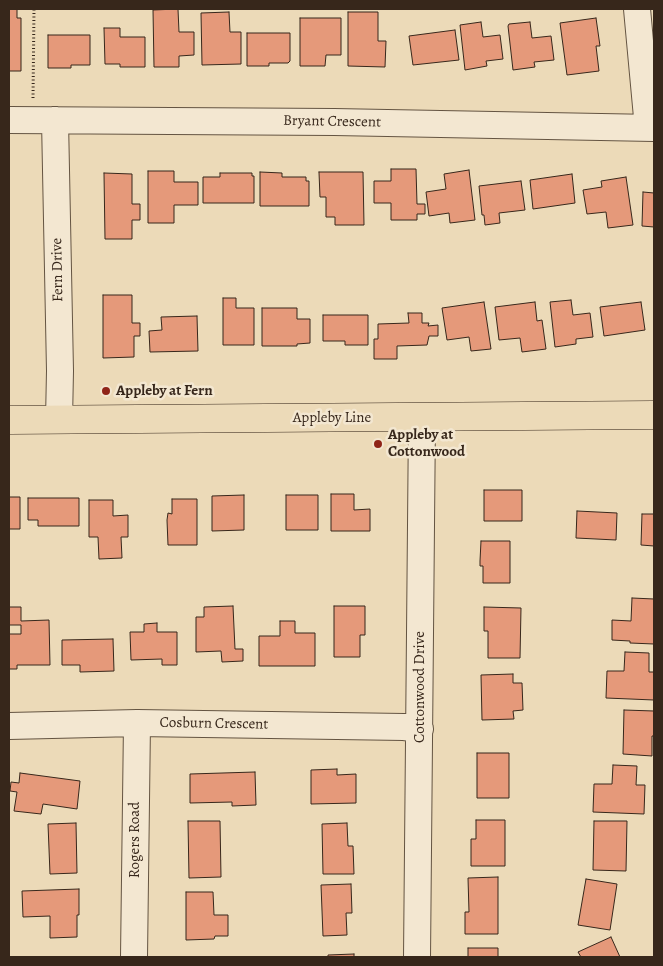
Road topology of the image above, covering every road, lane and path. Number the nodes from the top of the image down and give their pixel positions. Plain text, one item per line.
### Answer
1 (34, 9) edge
2 (637, 9) edge
3 (32, 120) edge
4 (651, 128) edge
5 (654, 415) edge
6 (422, 417) junction
7 (9, 420) edge
8 (59, 420) junction
9 (137, 723) junction
10 (9, 726) edge
11 (420, 729) junction
12 (134, 957) edge
13 (417, 957) edge

1 - 3 path
2 - 4 street
3 - 4 street, Bryant Crescent
3 - 8 street, Fern Drive
5 - 6 main road, Appleby Line
6 - 8 main road, Appleby Line
6 - 11 street, Cottonwood Drive
7 - 8 main road, Appleby Line
9 - 10 street, Cosburn Crescent
9 - 11 street, Cosburn Crescent
9 - 12 street, Rogers Road
11 - 13 street, Cottonwood Drive

